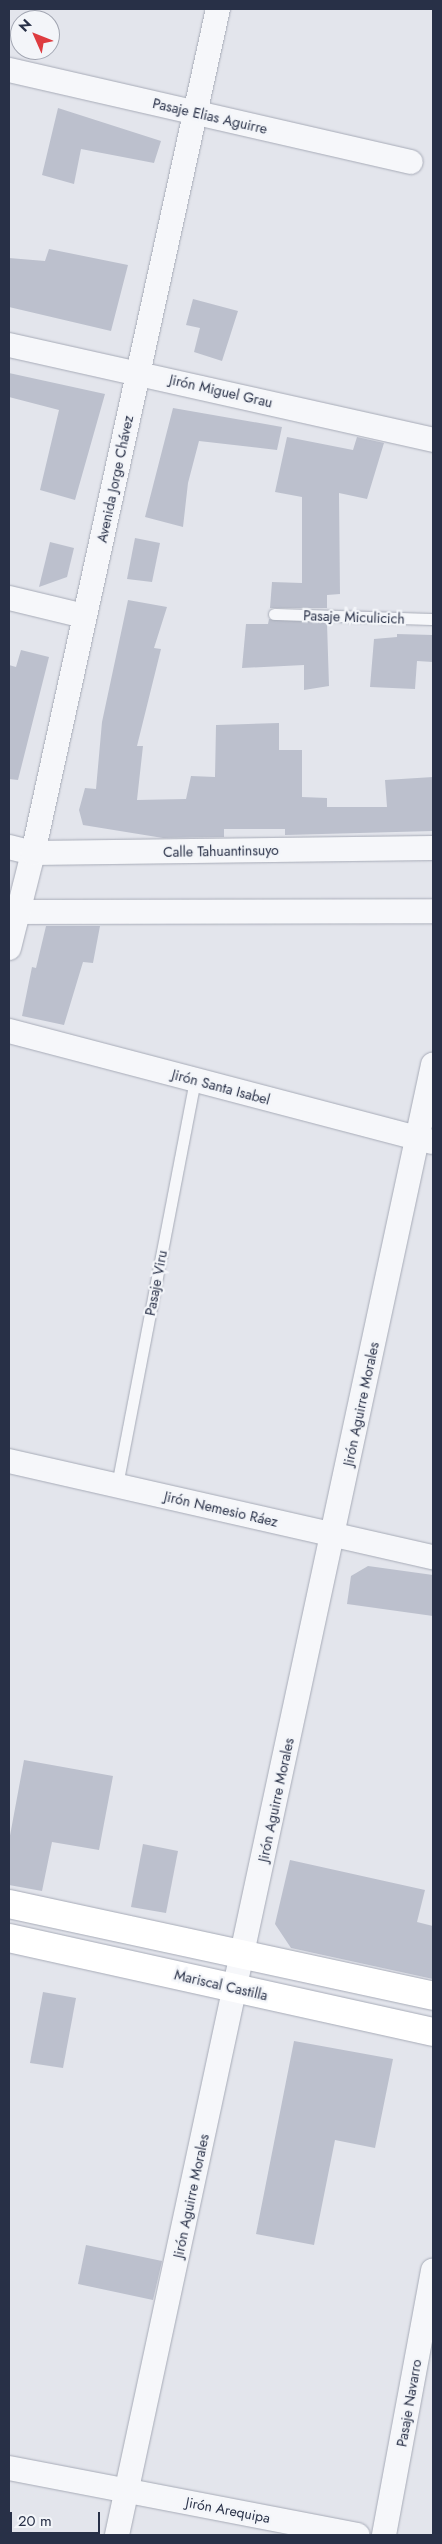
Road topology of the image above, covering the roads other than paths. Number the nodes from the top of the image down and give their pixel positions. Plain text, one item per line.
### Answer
1 (218, 9) edge
2 (9, 70) edge
3 (195, 113) junction
4 (411, 162) dead end
5 (9, 345) edge
6 (138, 372) junction
7 (433, 440) edge
8 (9, 598) edge
9 (274, 614) dead end
10 (84, 616) junction
11 (433, 619) edge
12 (9, 847) edge
13 (433, 848) edge
14 (33, 853) junction
15 (433, 911) edge
16 (12, 913) edge
17 (9, 948) edge
18 (9, 1031) edge
19 (433, 1065) edge
20 (195, 1080) junction
21 (425, 1141) edge
22 (9, 1461) edge
23 (117, 1485) junction
24 (333, 1534) junction
25 (433, 1557) edge
26 (9, 1904) edge
27 (9, 1938) edge
28 (243, 1954) junction
29 (236, 1988) junction
30 (433, 1996) edge
31 (433, 2032) edge
32 (433, 2271) edge
33 (9, 2468) edge
34 (126, 2491) junction
35 (117, 2535) edge
36 (358, 2535) edge
37 (384, 2535) edge

1 - 3 street, Avenida Jorge Chávez
2 - 3 street, Pasaje Elias Aguirre
3 - 4 street, Pasaje Elias Aguirre
3 - 6 street, Avenida Jorge Chávez
5 - 6 street, Jirón Miguel Grau
6 - 7 street, Jirón Miguel Grau
6 - 10 street, Avenida Jorge Chávez
8 - 10 street
9 - 11 lane, Pasaje Miculicich
10 - 14 street, Avenida Jorge Chávez
12 - 14 street, Calle Tahuantinsuyo
13 - 14 street, Calle Tahuantinsuyo
14 - 16 street, Avenida Jorge Chávez
15 - 16 street
16 - 17 street, Avenida Jorge Chávez
18 - 20 street, Jirón Santa Isabel
19 - 21 street, Jirón Aguirre Morales
20 - 21 street, Jirón Santa Isabel
20 - 23 lane, Pasaje Viru
21 - 24 street, Jirón Aguirre Morales
22 - 23 street, Jirón Nemesio Ráez
23 - 24 street, Jirón Nemesio Ráez
24 - 25 street, Jirón Nemesio Ráez
24 - 28 street, Jirón Aguirre Morales
26 - 28 highway
27 - 29 highway, Mariscal Castilla
28 - 29 street, Jirón Aguirre Morales
28 - 30 highway
29 - 31 highway, Mariscal Castilla
29 - 34 street, Jirón Aguirre Morales
32 - 37 street, Pasaje Navarro
33 - 34 street, Jirón Arequipa
34 - 35 street, Jirón Aguirre Morales
34 - 36 street, Jirón Arequipa

